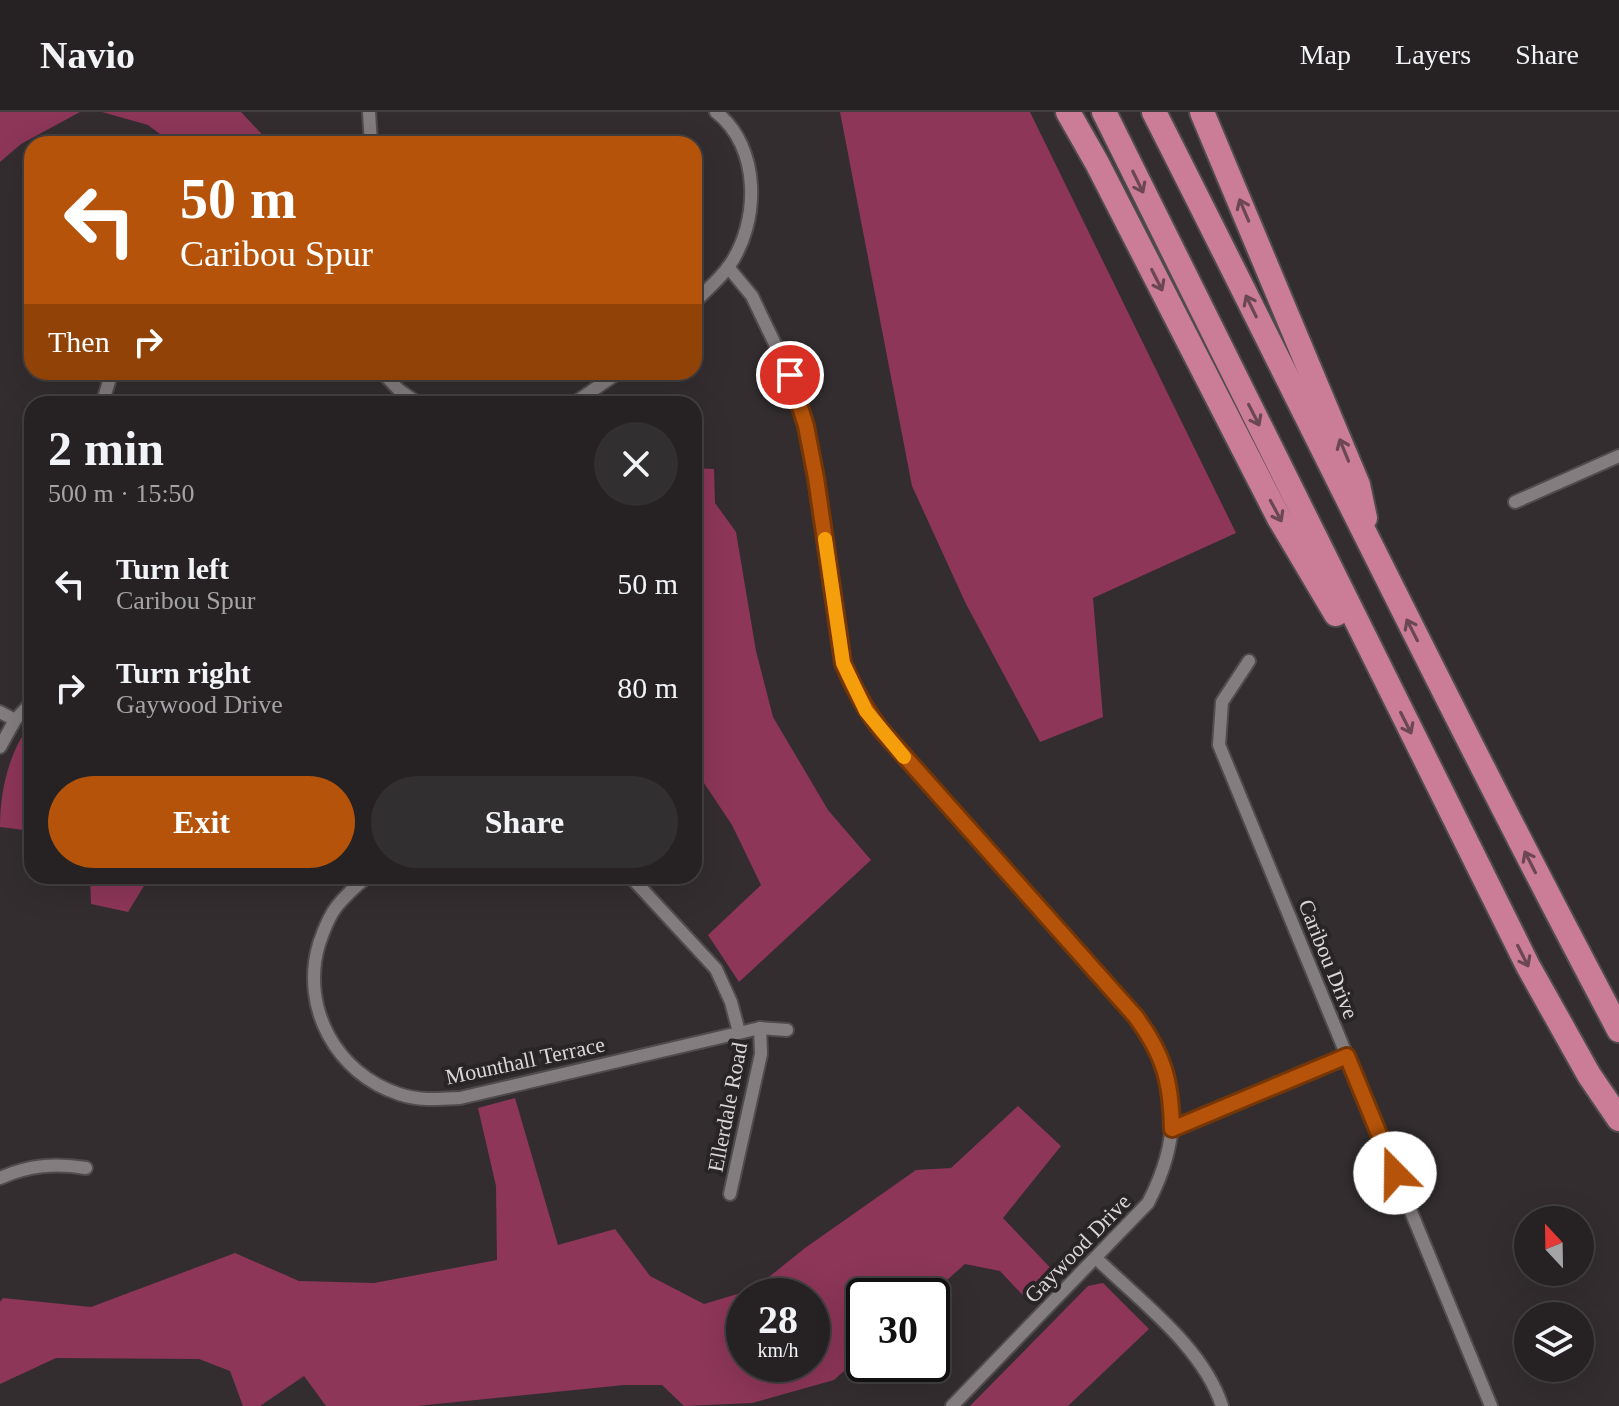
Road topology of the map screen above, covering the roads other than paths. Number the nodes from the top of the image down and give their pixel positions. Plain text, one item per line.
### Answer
1 (369, 112) edge
2 (716, 112) edge
3 (1068, 112) edge
4 (1104, 112) edge
5 (1154, 112) edge
6 (1202, 112) edge
7 (370, 136) edge
8 (728, 267) junction
9 (702, 295) edge
10 (390, 380) edge
11 (608, 380) edge
12 (408, 396) edge
13 (584, 396) edge
14 (1619, 456) edge
15 (1515, 502) dead end
16 (1372, 551) junction
17 (1249, 661) dead end
18 (1386, 684) junction
19 (24, 710) edge
20 (0, 712) edge
21 (15, 720) junction
22 (0, 747) edge
23 (360, 884) edge
24 (637, 884) edge
25 (760, 1028) junction
26 (787, 1030) dead end
27 (1619, 1030) edge
28 (739, 1032) junction
29 (1347, 1056) junction
30 (1619, 1119) edge
31 (1172, 1129) junction
32 (86, 1168) dead end
33 (0, 1178) edge
34 (730, 1194) dead end
35 (1096, 1258) junction
36 (952, 1406) edge
37 (1222, 1406) edge
38 (1491, 1406) edge

1 - 7 street
2 - 8 street
3 -> 18 highway
4 -> 18 highway
16 -> 5 highway
16 -> 6 highway
8 - 9 street
8 - 31 street, Gaywood Drive
10 - 12 street
11 - 13 street
14 - 15 street
27 -> 16 highway
17 - 29 street, Caribou Drive
18 -> 30 highway
19 - 21 street
20 - 21 street
21 - 22 street
23 - 28 street, Mounthall Terrace
24 - 28 street, Ellerdale Road
25 - 26 street, Mounthall Terrace
25 - 28 street, Mounthall Terrace
25 - 34 street, Ellerdale Road
29 - 31 street
29 - 38 street, Caribou Drive
31 - 35 street, Gaywood Drive
32 - 33 street
35 - 36 street, Gaywood Drive
35 - 37 street

